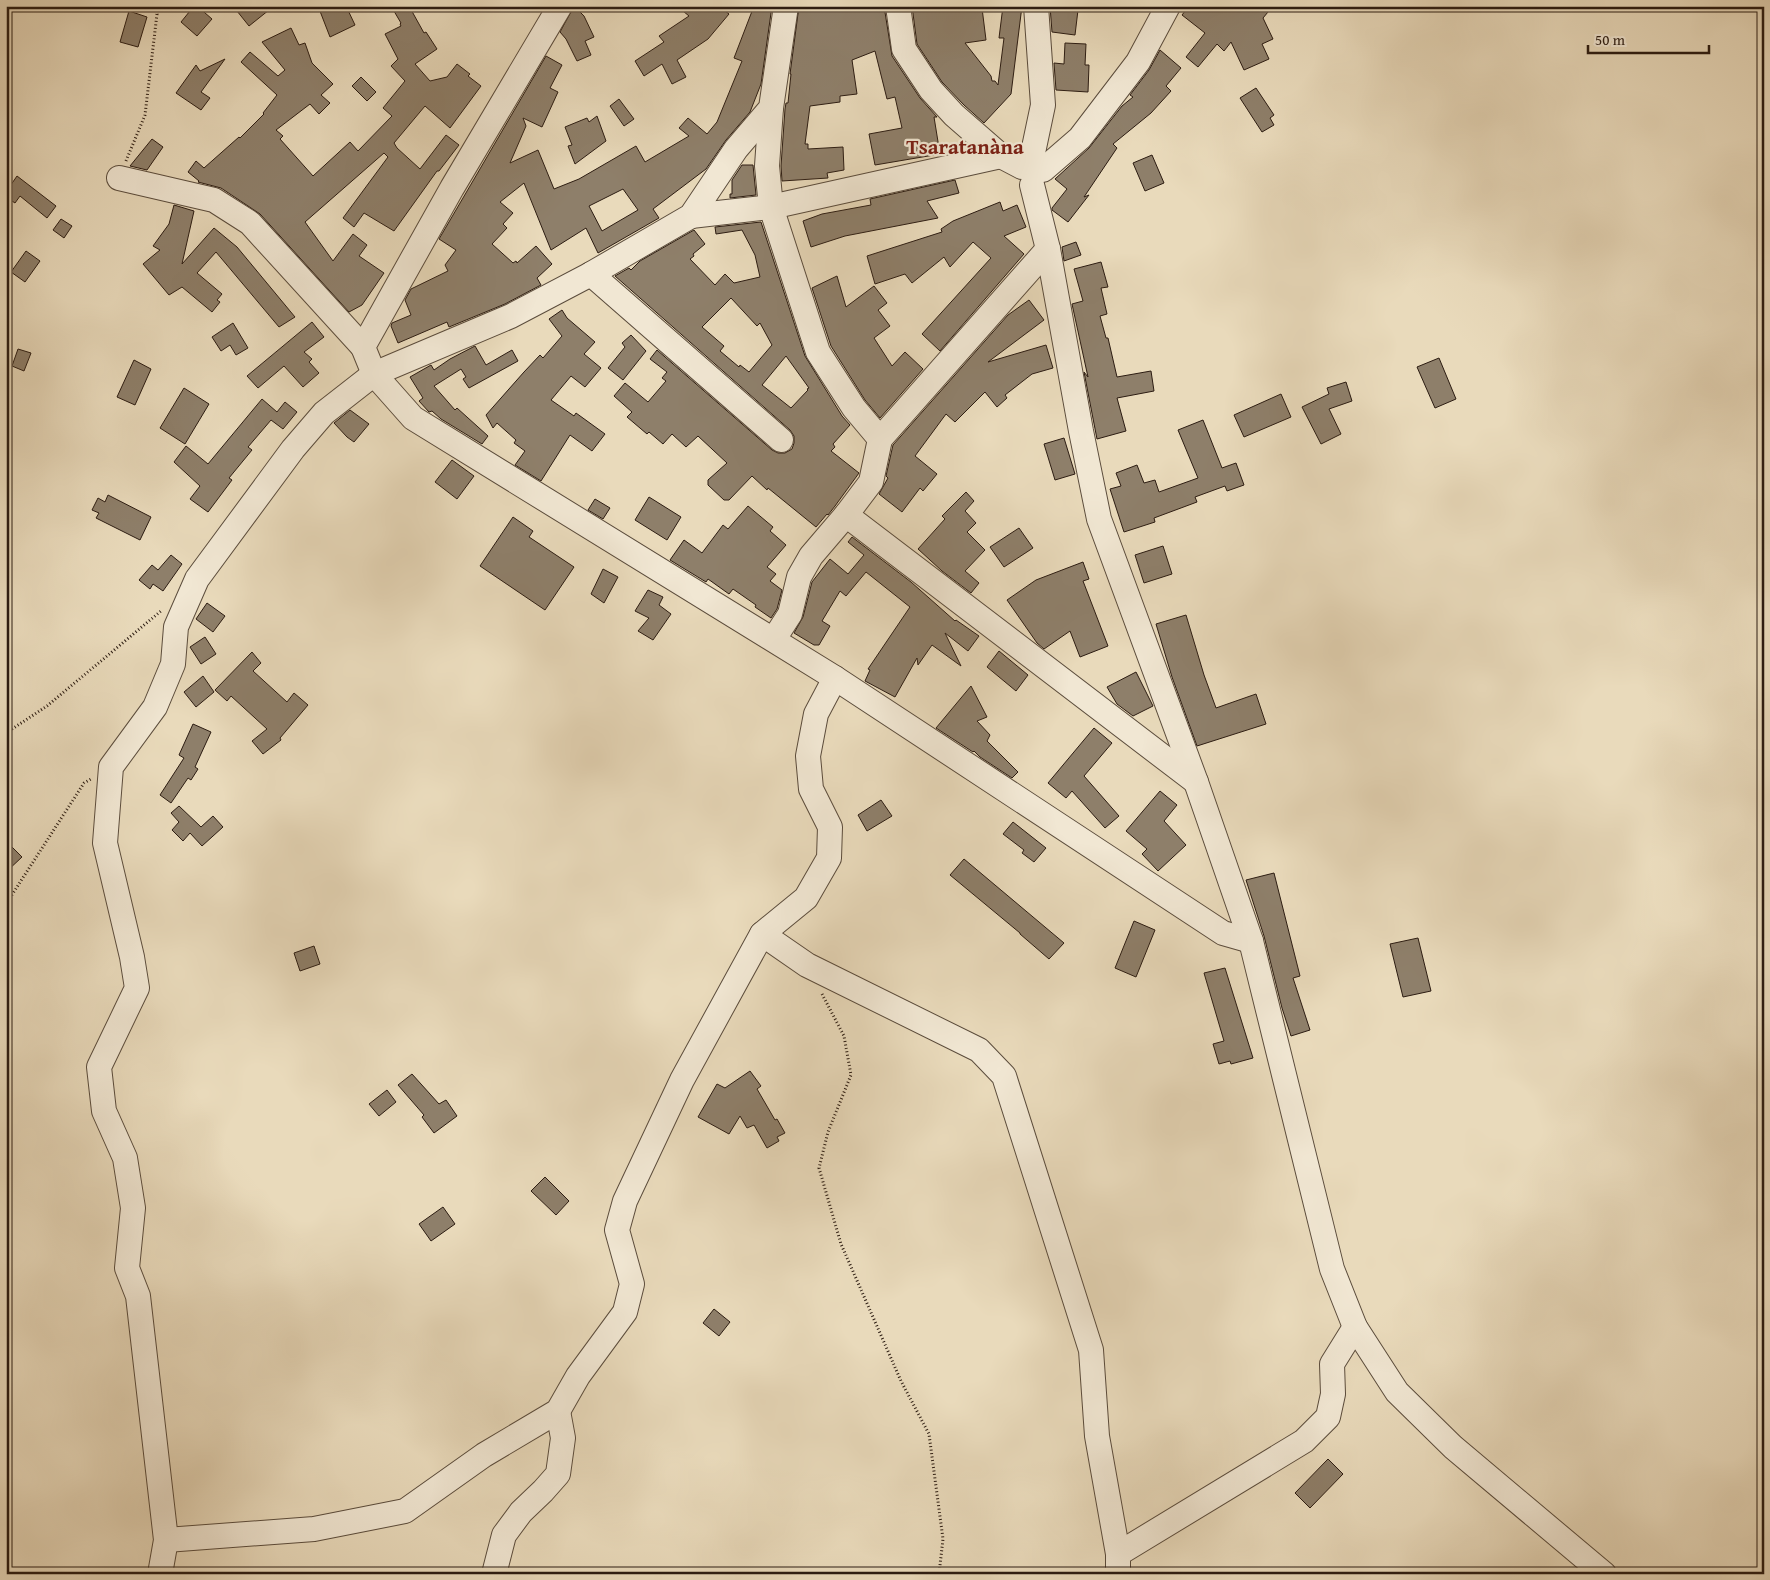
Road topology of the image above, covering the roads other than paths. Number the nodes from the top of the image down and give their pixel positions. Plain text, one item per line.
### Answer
1 (560, 6) edge
2 (786, 6) edge
3 (898, 6) edge
4 (1036, 6) edge
5 (1168, 6) edge
6 (771, 108) junction
7 (1001, 156) junction
8 (1032, 171) junction
9 (119, 178) road end
10 (771, 207) junction
11 (691, 216) junction
12 (1048, 249) junction
13 (591, 274) junction
14 (363, 347) junction
15 (374, 374) junction
16 (880, 439) junction
17 (781, 440) dead end
18 (846, 515) junction
19 (774, 640) junction
20 (836, 678) junction
21 (1196, 782) junction
22 (762, 934) junction
23 (1251, 941) junction
24 (1356, 1327) junction
25 (558, 1411) junction
26 (166, 1540) junction
27 (1118, 1564) edge
28 (160, 1574) edge
29 (494, 1574) edge
30 (1604, 1574) edge

1 - 14 street
2 - 6 street
3 - 7 street
4 - 8 street
5 - 8 street
6 - 10 street
6 - 11 street
7 - 8 street
7 - 10 street
8 - 12 street
9 - 14 street
10 - 11 street
10 - 16 street
11 - 13 street
12 - 16 street
12 - 21 street
13 - 15 street
13 - 17 street
14 - 15 street
15 - 19 street
15 - 26 street
16 - 18 street
18 - 19 street
18 - 21 street
19 - 20 street
20 - 22 street
20 - 23 street
21 - 23 street
22 - 25 street
22 - 27 street
23 - 24 street
24 - 27 street
24 - 30 street
25 - 26 street
25 - 29 street
26 - 28 street

